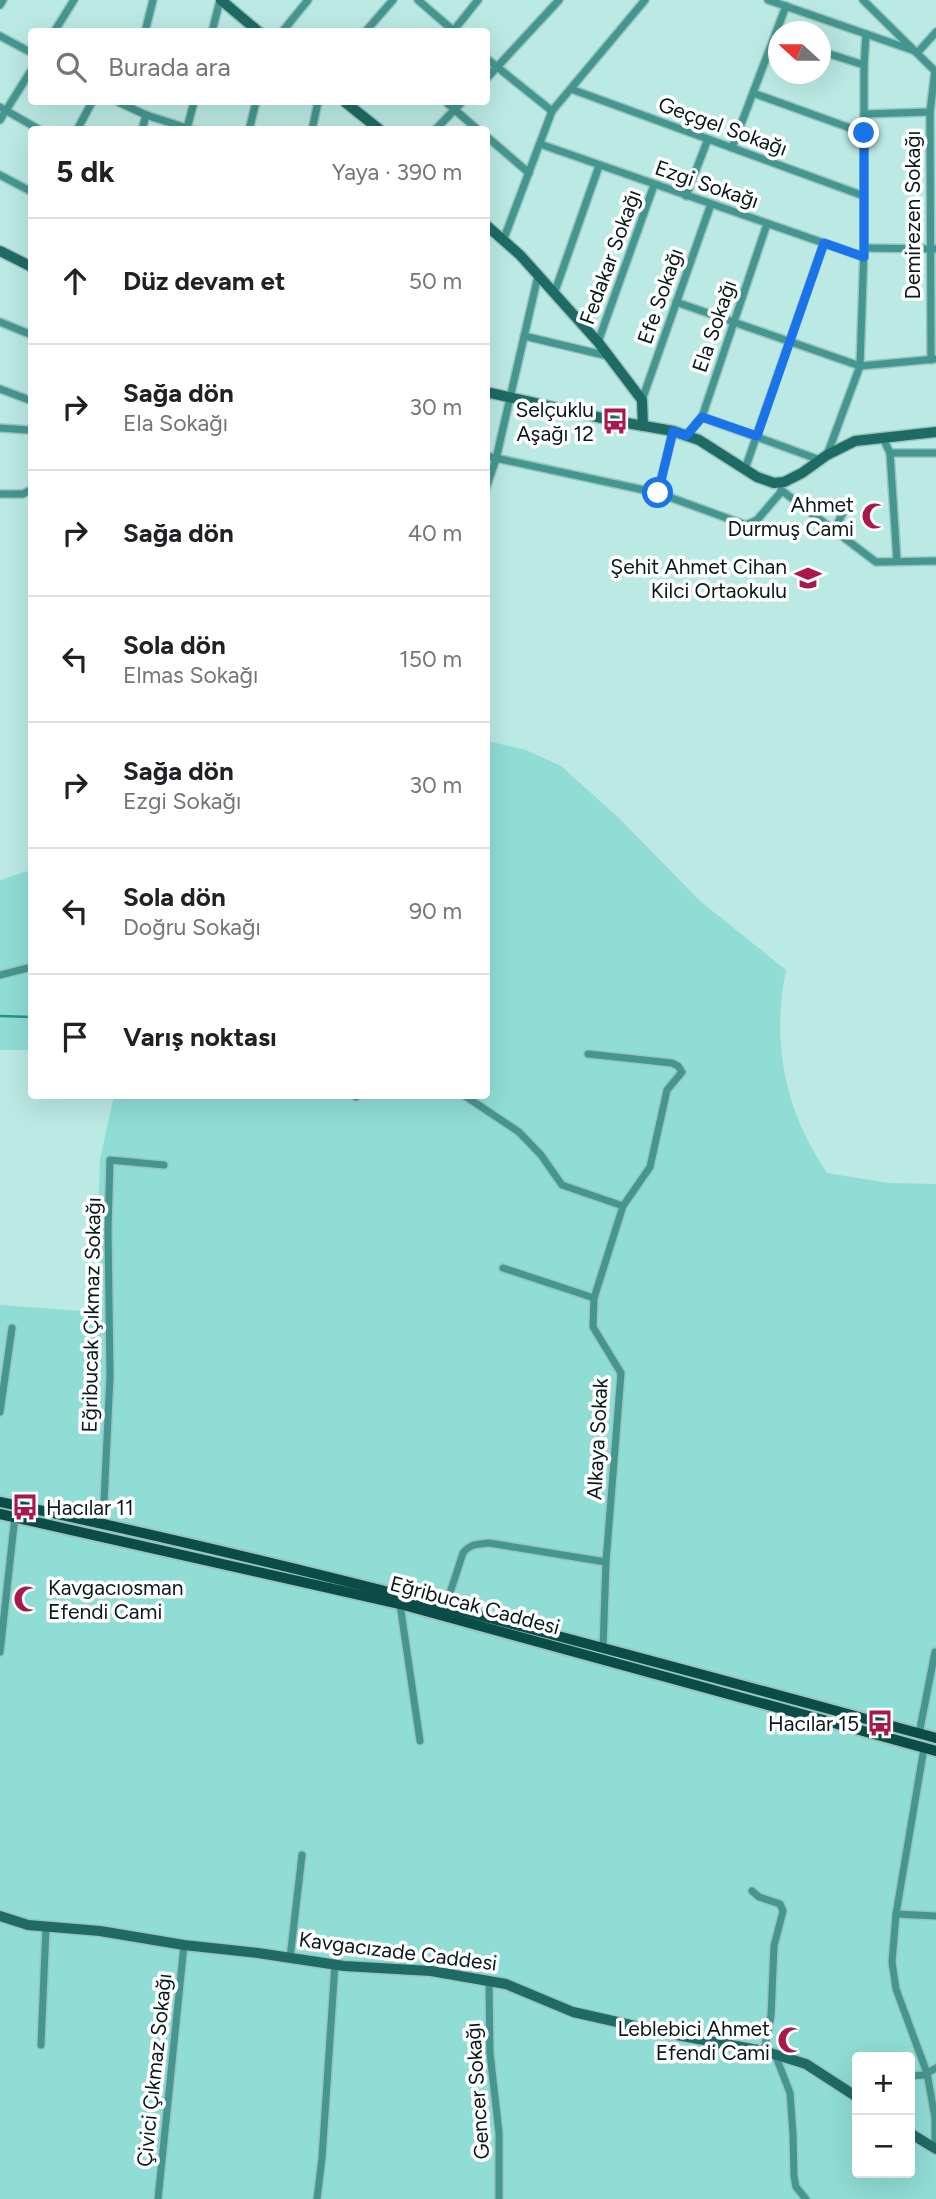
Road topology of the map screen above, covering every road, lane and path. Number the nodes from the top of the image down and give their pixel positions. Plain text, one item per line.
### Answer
1 (3, 0) edge
2 (74, 0) edge
3 (152, 0) edge
4 (308, 0) edge
5 (393, 0) edge
6 (418, 0) edge
7 (478, 0) edge
8 (559, 0) edge
9 (645, 0) edge
10 (768, 0) edge
11 (863, 0) edge
12 (224, 1) edge
13 (0, 5) edge
14 (786, 6) junction
15 (782, 21) edge
16 (56, 28) edge
17 (146, 28) edge
18 (214, 28) edge
19 (254, 28) edge
20 (285, 28) edge
21 (368, 28) edge
22 (451, 28) edge
23 (456, 28) edge
24 (936, 32) edge
25 (866, 34) junction
26 (0, 36) edge
27 (28, 51) edge
28 (918, 52) junction
29 (831, 54) edge
30 (768, 58) edge
31 (490, 61) edge
32 (864, 65) junction
33 (498, 68) junction
34 (936, 71) edge
35 (28, 74) edge
36 (490, 75) edge
37 (571, 89) junction
38 (753, 93) junction
39 (90, 105) edge
40 (129, 105) edge
41 (194, 105) edge
42 (255, 105) edge
43 (317, 105) edge
44 (349, 105) edge
45 (449, 105) edge
46 (459, 105) edge
47 (3, 108) edge
48 (454, 109) junction
49 (552, 111) junction
50 (930, 112) junction
51 (864, 114) junction
52 (146, 115) junction
53 (0, 120) edge
54 (33, 126) edge
55 (79, 126) edge
56 (143, 126) edge
57 (181, 126) edge
58 (190, 126) edge
59 (250, 126) edge
60 (313, 126) edge
61 (375, 126) edge
62 (439, 126) edge
63 (473, 126) edge
64 (864, 133) junction
65 (490, 139) edge
66 (708, 139) junction
67 (933, 142) edge
68 (540, 144) junction
69 (732, 148) junction
70 (600, 166) junction
71 (529, 173) junction
72 (0, 175) edge
73 (654, 185) junction
74 (28, 190) edge
75 (686, 196) junction
76 (864, 196) junction
77 (711, 204) junction
78 (767, 224) junction
79 (490, 230) edge
80 (503, 241) junction
81 (824, 243) junction
82 (933, 249) edge
83 (0, 251) edge
84 (864, 253) junction
85 (28, 265) edge
86 (538, 276) junction
87 (554, 293) junction
88 (676, 302) junction
89 (0, 322) edge
90 (734, 322) junction
91 (28, 333) edge
92 (524, 336) junction
93 (790, 341) junction
94 (598, 342) junction
95 (609, 356) junction
96 (933, 359) edge
97 (860, 366) junction
98 (0, 389) edge
99 (490, 393) edge
100 (509, 397) junction
101 (28, 400) edge
102 (642, 400) junction
103 (702, 417) junction
104 (643, 426) junction
105 (0, 428) edge
106 (28, 429) edge
107 (673, 431) junction
108 (936, 432) edge
109 (686, 436) junction
110 (757, 436) junction
111 (883, 438) junction
112 (890, 453) junction
113 (936, 453) edge
114 (490, 457) edge
115 (823, 457) junction
116 (496, 459) junction
117 (745, 469) junction
118 (490, 476) edge
119 (780, 487) junction
120 (28, 492) edge
121 (658, 493) junction
122 (0, 494) edge
123 (795, 502) junction
124 (834, 531) junction
125 (897, 561) junction
126 (936, 561) edge
127 (28, 968) edge
128 (0, 975) edge
129 (588, 1054) dead end
130 (470, 1099) edge
131 (164, 1165) dead end
132 (624, 1206) junction
133 (503, 1268) dead end
134 (594, 1298) junction
135 (12, 1328) dead end
136 (0, 1412) edge
137 (0, 1502) edge
138 (0, 1514) edge
139 (15, 1516) junction
140 (103, 1523) junction
141 (606, 1562) junction
142 (400, 1604) junction
143 (446, 1605) junction
144 (603, 1649) junction
145 (0, 1652) edge
146 (935, 1652) edge
147 (919, 1734) junction
148 (936, 1738) edge
149 (421, 1741) dead end
150 (924, 1748) junction
151 (936, 1751) edge
152 (302, 1855) dead end
153 (752, 1891) dead end
154 (896, 1914) junction
155 (0, 1916) edge
156 (936, 1916) edge
157 (46, 1927) junction
158 (184, 1945) junction
159 (290, 1958) junction
160 (335, 1964) junction
161 (489, 1981) junction
162 (41, 2045) dead end
163 (769, 2053) junction
164 (936, 2068) edge
165 (927, 2073) junction
166 (915, 2075) edge
167 (852, 2094) edge
168 (915, 2136) edge
169 (936, 2149) edge
170 (158, 2199) edge
171 (317, 2199) edge
172 (499, 2199) edge
173 (806, 2199) edge

1 - 13 street
2 - 16 street
3 - 17 street
4 - 20 street
5 - 21 street
6 - 22 street
7 - 23 street
8 - 33 street
9 - 37 street
10 - 14 street
11 - 28 street
12 - 18 street
12 - 19 street
14 - 15 street
14 - 25 street
24 - 28 street
25 - 28 street
25 - 32 street
26 - 27 street
28 - 34 street
29 - 32 street
30 - 38 street
31 - 33 street
32 - 51 street
33 - 36 street
33 - 49 street
34 - 50 street, Demirezen Sokağı
35 - 47 street
37 - 49 street
37 - 66 street, Geçgel Sokağı
38 - 64 street
38 - 69 street
39 - 55 street
40 - 52 street
41 - 58 street
42 - 59 street
43 - 60 street
44 - 61 street
45 - 48 street
46 - 48 street
47 - 53 street
47 - 54 street
48 - 62 street
48 - 63 street
49 - 68 street
50 - 51 street
50 - 67 street, Demirezen Sokağı
51 - 64 street
52 - 56 street
52 - 57 street
64 - 76 street
65 - 71 street
66 - 69 street, Geçgel Sokağı
66 - 75 street
67 - 82 street, Demirezen Sokağı
68 - 70 street, Ezgi Sokağı
68 - 71 street
69 - 76 street, Geçgel Sokağı
70 - 73 street, Ezgi Sokağı
70 - 87 street
71 - 80 street
72 - 74 street
73 - 75 street, Ezgi Sokağı
73 - 94 street, Fedakar Sokağı
75 - 77 street, Ezgi Sokağı
76 - 84 street
77 - 78 street, Ezgi Sokağı
77 - 88 street, Efe Sokağı
78 - 81 street, Ezgi Sokağı
78 - 90 street, Ela Sokağı
79 - 80 street
80 - 86 street
81 - 84 street, Ezgi Sokağı
81 - 93 street
82 - 84 street, Ezgi Sokağı
82 - 96 street, Demirezen Sokağı
83 - 85 street
84 - 97 street
86 - 87 street
86 - 92 street
87 - 94 street
88 - 90 street
88 - 102 street, Efe Sokağı
89 - 91 street
90 - 93 street
90 - 103 street, Ela Sokağı
92 - 95 street
92 - 100 street
93 - 97 street
93 - 110 street
94 - 95 street
95 - 102 street
96 - 97 street
97 - 115 street
98 - 101 street
99 - 100 street
100 - 104 street
100 - 116 street
102 - 104 street
103 - 109 street, Ela Sokağı
103 - 110 street
104 - 107 street
105 - 106 street
107 - 109 street
107 - 121 street
108 - 111 street
109 - 117 street
110 - 115 street
110 - 117 street
111 - 112 street
111 - 115 street
112 - 113 street
112 - 125 street
114 - 116 street
115 - 119 street
116 - 118 street
116 - 121 street
117 - 119 street
119 - 121 street
119 - 123 street
120 - 122 street
123 - 124 street
123 - 124 street
124 - 125 street
125 - 126 street
127 - 128 street
129 - 132 street, Alkaya Sokak
130 - 132 street
131 - 140 street, Eğribucak Çıkmaz Sokağı
132 - 134 street, Alkaya Sokak
133 - 134 street
134 - 141 street, Alkaya Sokak
135 - 136 street
137 - 140 main road, Eğribucak Caddesi
138 - 139 main road, Eğribucak Caddesi
139 - 142 main road, Eğribucak Caddesi
139 - 145 street
140 - 143 main road, Eğribucak Caddesi
141 - 143 street
141 - 144 street, Alkaya Sokak
142 - 149 street
142 - 150 main road, Eğribucak Caddesi
143 - 144 main road, Eğribucak Caddesi
144 - 147 main road, Eğribucak Caddesi
146 - 147 street
147 - 148 main road, Eğribucak Caddesi
150 - 151 main road, Eğribucak Caddesi
150 - 154 street
152 - 159 street
153 - 163 street
154 - 156 street
154 - 165 street
155 - 157 street, Kavgacızade Caddesi
157 - 158 street, Kavgacızade Caddesi
157 - 162 street
158 - 159 street, Kavgacızade Caddesi
158 - 170 street, Çivici Çıkmaz Sokağı
159 - 160 street, Kavgacızade Caddesi
160 - 161 street, Kavgacızade Caddesi
160 - 171 street
161 - 163 street, Kavgacızade Caddesi
161 - 172 street, Gencer Sokağı
163 - 167 street, Kavgacızade Caddesi
163 - 173 street
164 - 165 street
165 - 166 street
165 - 169 street
168 - 169 street

